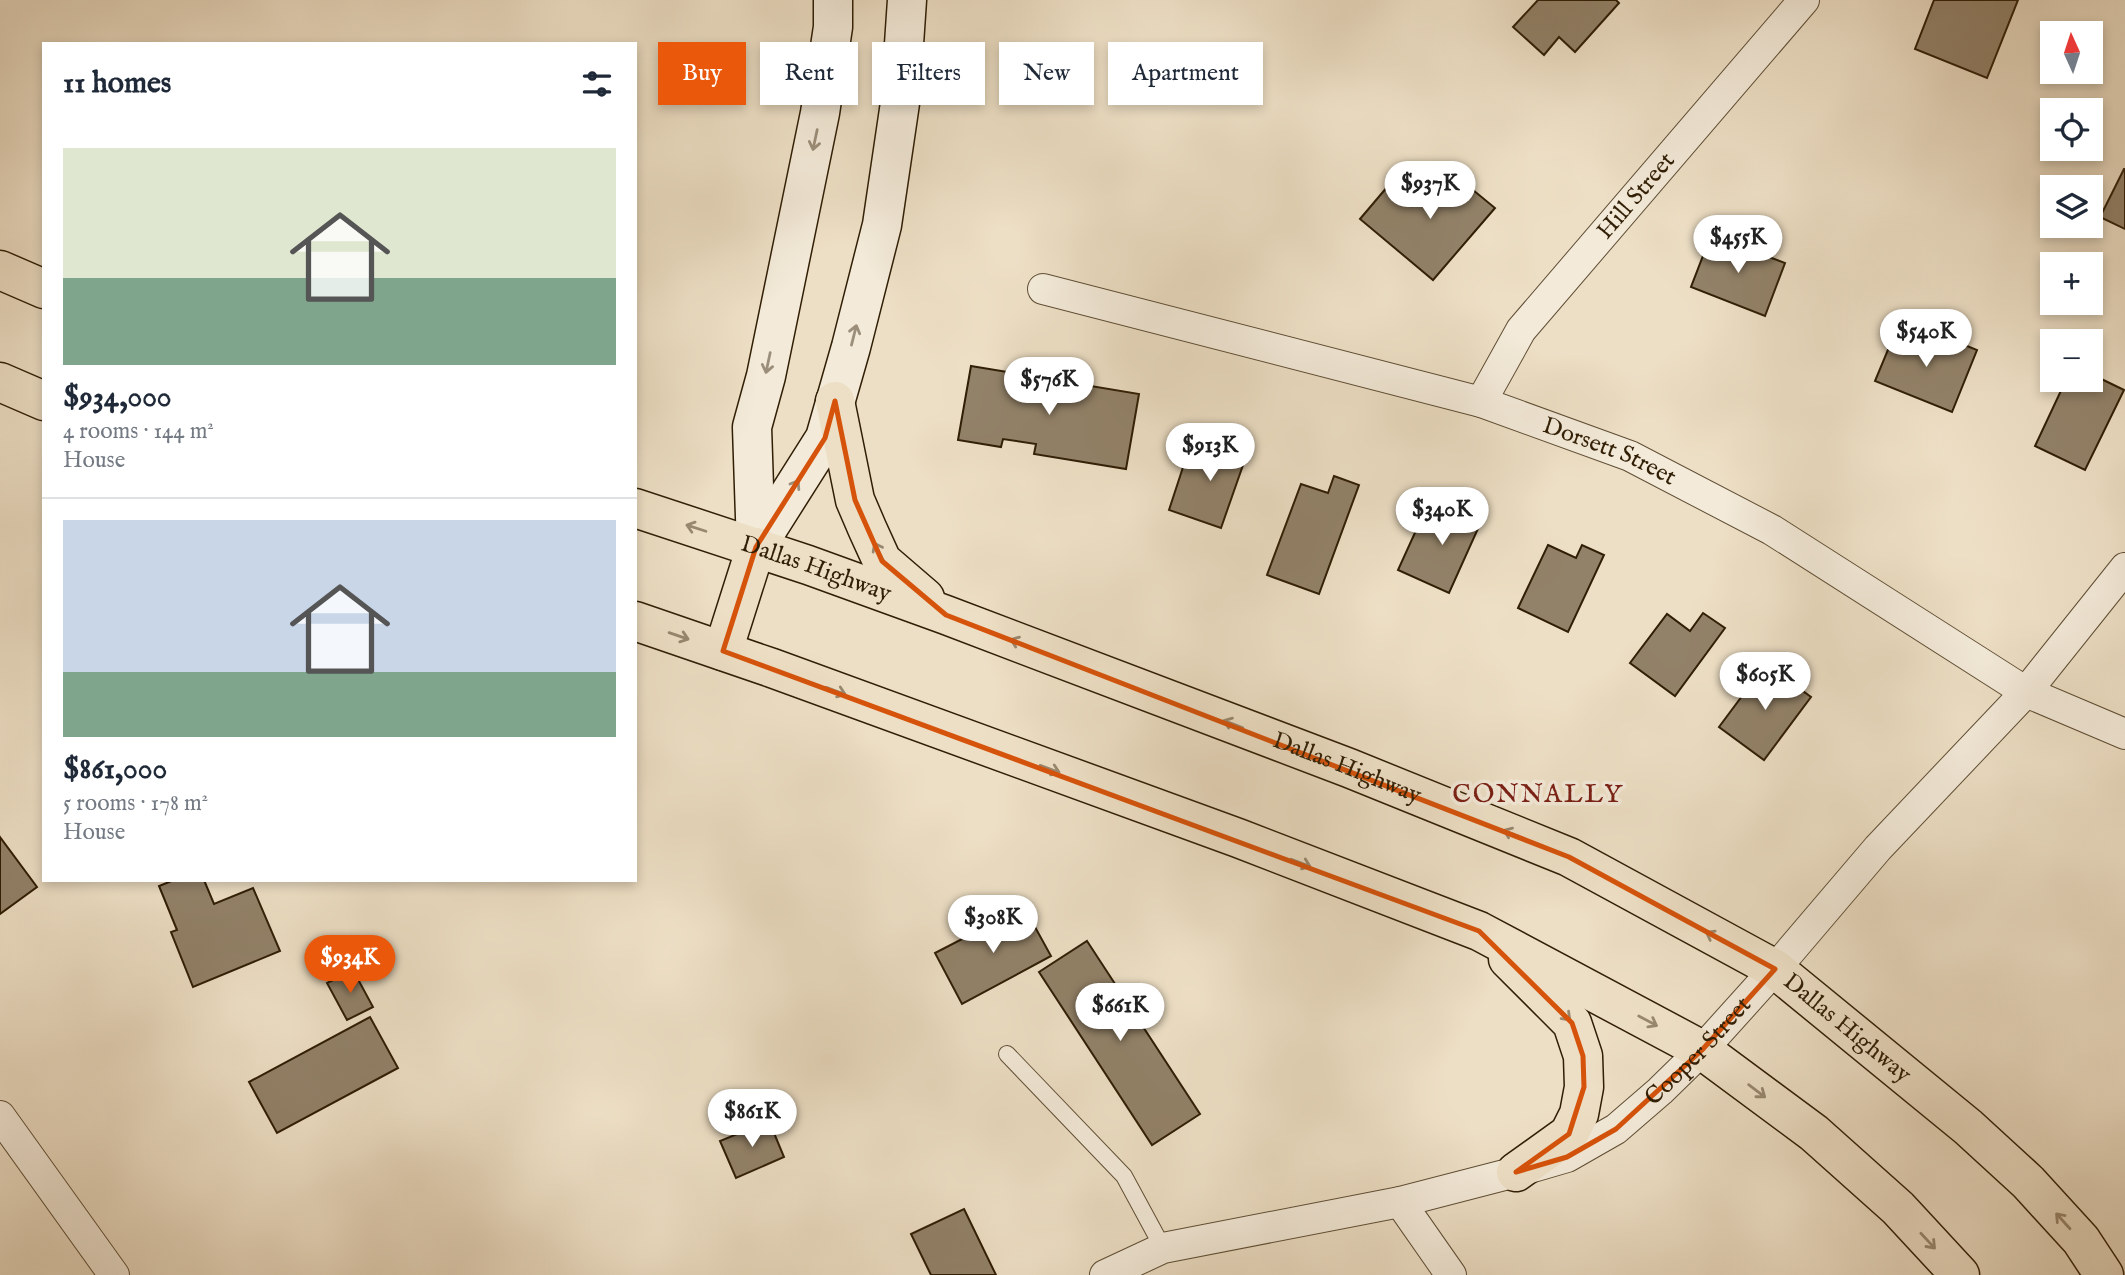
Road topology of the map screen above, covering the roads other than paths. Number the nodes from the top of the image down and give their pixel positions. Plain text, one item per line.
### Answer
1 (833, 0) edge
2 (907, 0) edge
3 (1804, 0) edge
4 (0, 270) edge
5 (42, 288) edge
6 (1043, 289) dead end
7 (0, 382) edge
8 (42, 400) edge
9 (835, 401) junction
10 (1481, 402) junction
11 (637, 510) edge
12 (756, 547) junction
13 (2125, 568) edge
14 (946, 615) junction
15 (637, 622) edge
16 (723, 651) junction
17 (2026, 692) junction
18 (2125, 734) edge
19 (1479, 931) junction
20 (1775, 970) junction
21 (1702, 1050) junction
22 (1007, 1054) dead end
23 (0, 1116) edge
24 (1516, 1172) junction
25 (1400, 1202) junction
26 (1163, 1248) junction
27 (114, 1275) edge
28 (1105, 1275) edge
29 (1451, 1275) edge
30 (1959, 1275) edge
31 (2104, 1275) edge

1 -> 12 main road
9 -> 2 main road
3 - 10 street, Hill Street
4 - 5 main road
6 - 10 street, Dorsett Street
7 - 8 main road
12 -> 9 main road
14 -> 9 main road
10 - 17 street, Dorsett Street
12 -> 11 main road, Dallas Highway
12 - 14 main road, Dallas Highway
12 - 16 main road
13 - 17 street, Cooper Street
20 -> 14 main road, Dallas Highway
15 -> 16 main road
16 -> 19 main road
17 - 18 street, Dorsett Street
17 - 20 street, Cooper Street
19 -> 21 main road
19 -> 24 main road
20 - 21 street, Cooper Street
31 -> 20 main road, Dallas Highway
21 - 24 street, Cooper Street
21 -> 30 main road
22 - 26 lane
23 - 27 street
24 - 25 street, Cooper Street
25 - 26 street, Cooper Street
25 - 29 street
26 - 28 street, Cooper Street

